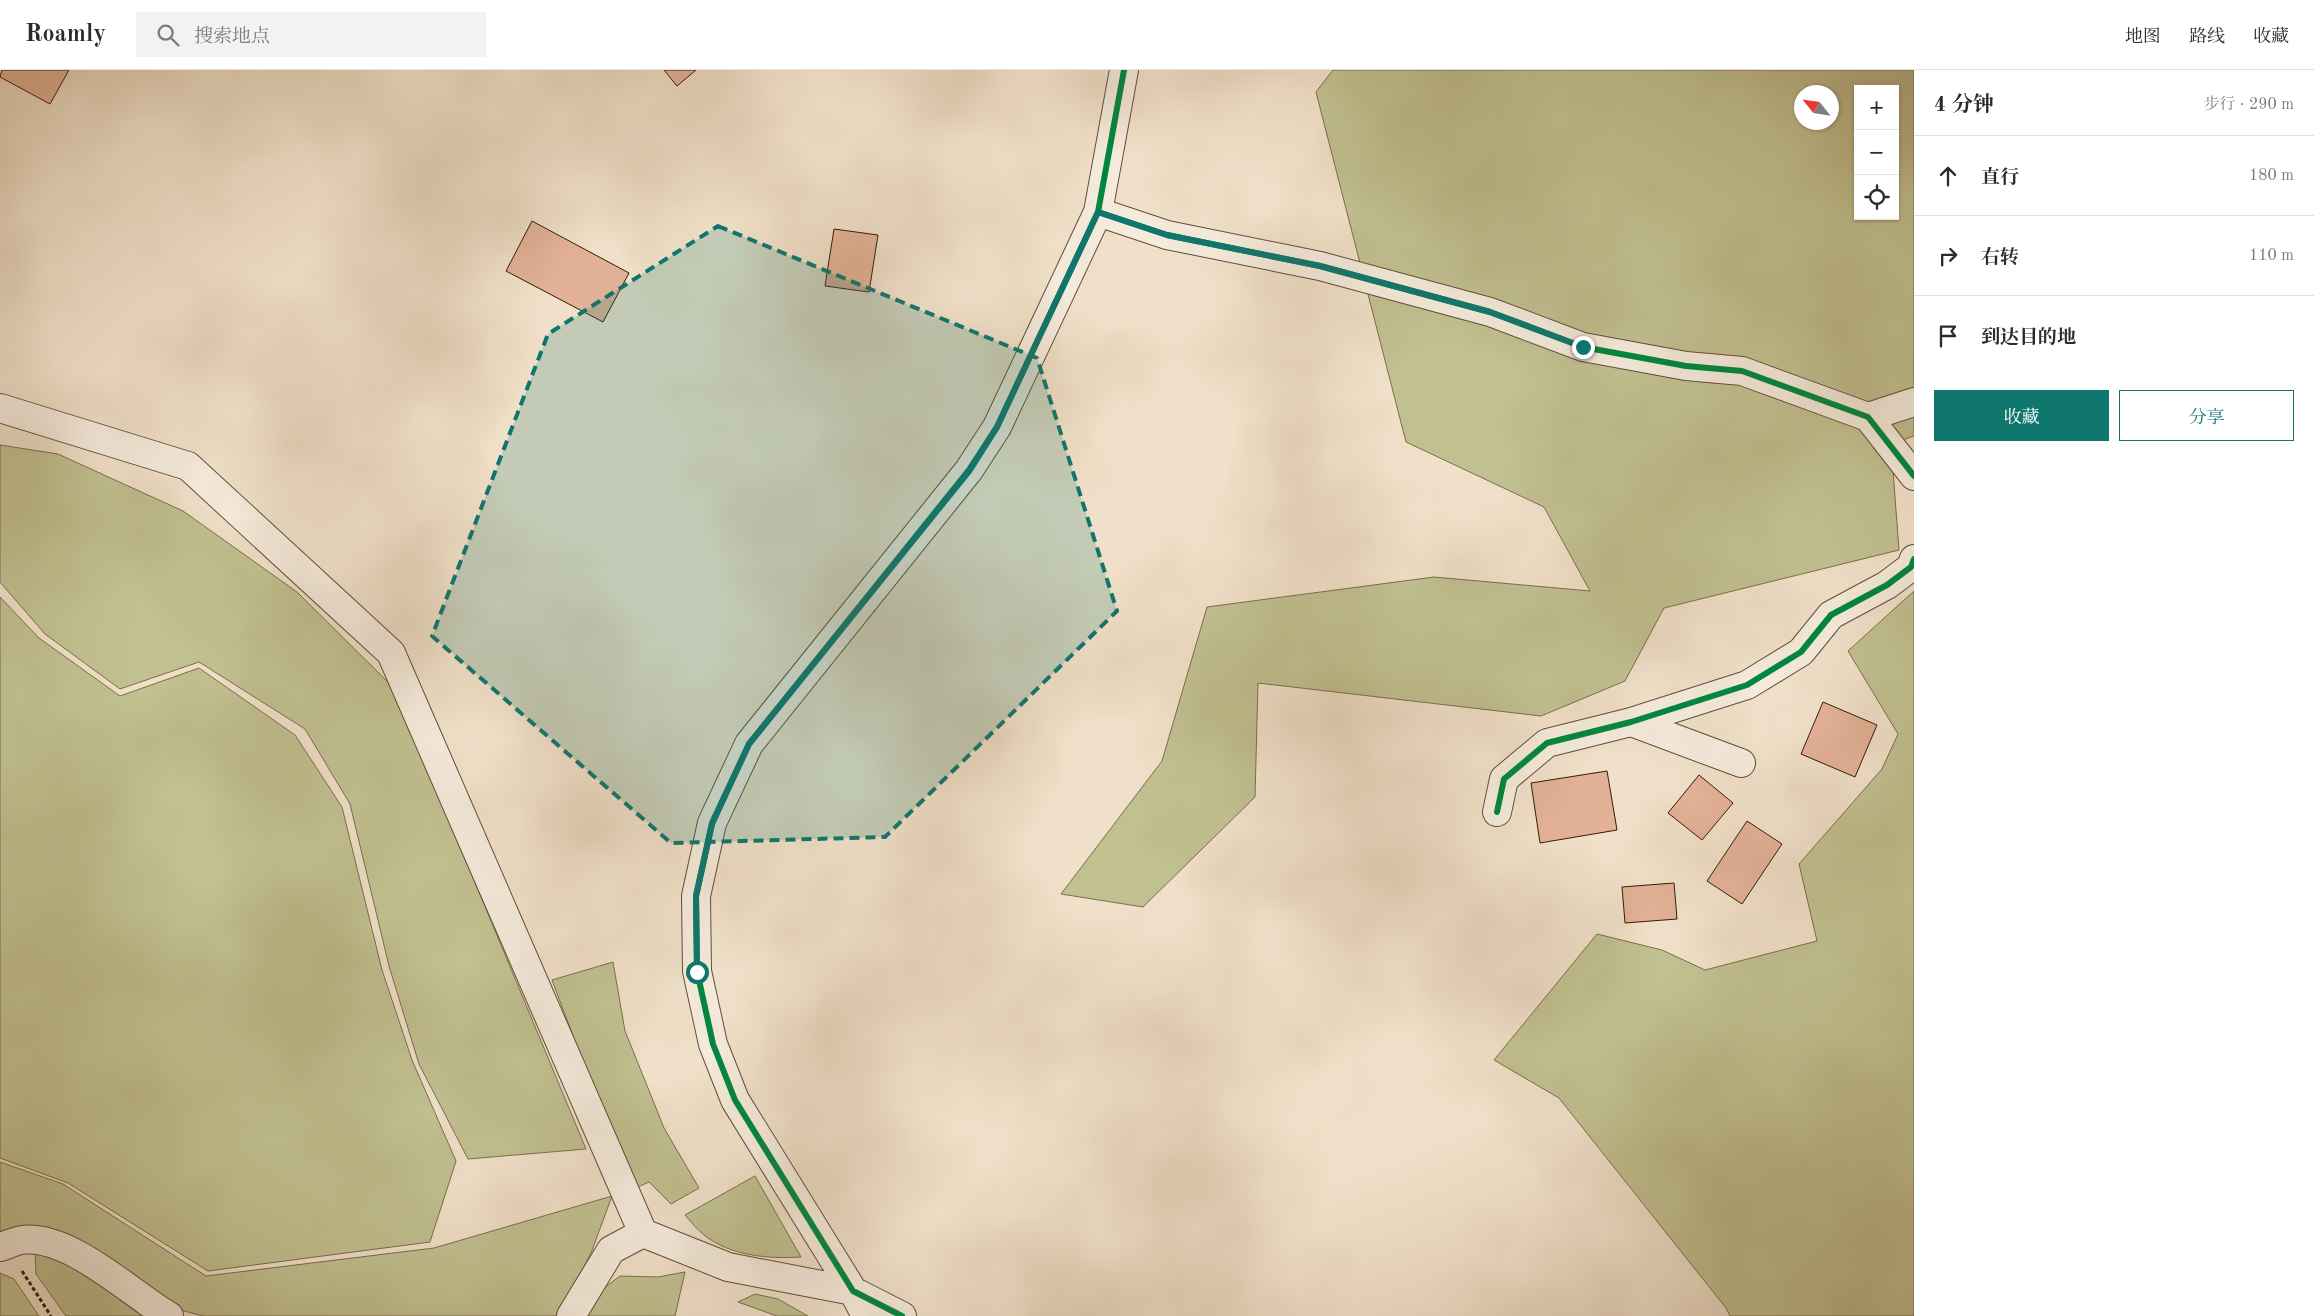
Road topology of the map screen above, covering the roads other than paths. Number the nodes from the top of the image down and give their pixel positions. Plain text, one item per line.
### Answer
1 (1124, 70) edge
2 (1098, 212) junction
3 (1914, 402) edge
4 (0, 408) edge
5 (1868, 418) junction
6 (1914, 476) edge
7 (1914, 559) edge
8 (1631, 722) junction
9 (1741, 763) dead end
10 (1497, 812) dead end
11 (643, 1232) junction
12 (3, 1246) edge
13 (853, 1291) junction
14 (169, 1316) edge
15 (571, 1316) edge
16 (866, 1316) edge
17 (902, 1316) edge

1 - 2 street
2 - 5 street
2 - 13 street
3 - 5 street
4 - 11 street
5 - 6 street
7 - 8 street
8 - 9 street
8 - 10 street
11 - 13 street
11 - 15 street
12 - 14 street
13 - 16 street
13 - 17 street

